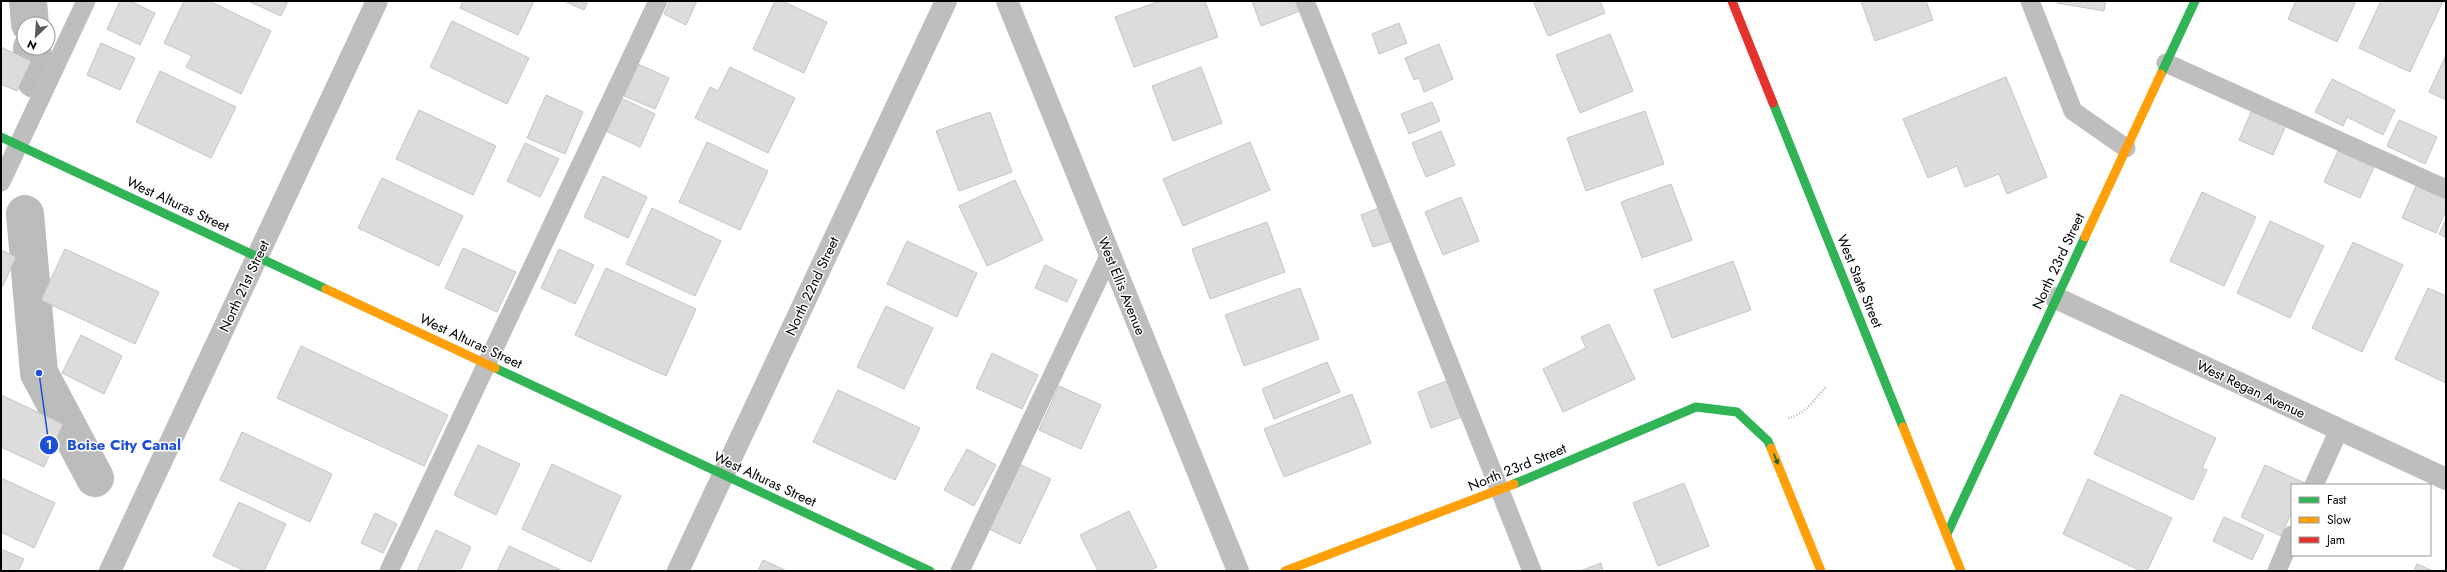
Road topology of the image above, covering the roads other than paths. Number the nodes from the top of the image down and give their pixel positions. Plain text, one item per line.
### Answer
1 (86, 1) edge
2 (377, 1) edge
3 (658, 1) edge
4 (946, 1) edge
5 (1007, 1) edge
6 (1305, 1) edge
7 (1732, 1) edge
8 (2030, 1) edge
9 (2195, 1) edge
10 (2166, 63) junction
11 (1, 137) edge
12 (19, 145) junction
13 (2126, 148) junction
14 (1, 182) edge
15 (2446, 189) edge
16 (1110, 254) junction
17 (258, 257) junction
18 (2056, 298) junction
19 (486, 364) junction
20 (2340, 430) junction
21 (723, 475) junction
22 (2446, 479) edge
23 (2314, 484) edge
24 (1499, 490) junction
25 (1947, 534) junction
26 (2291, 537) edge
27 (110, 571) edge
28 (389, 571) edge
29 (678, 571) edge
30 (930, 571) edge
31 (960, 571) edge
32 (1238, 571) edge
33 (1285, 571) edge
34 (1532, 571) edge
35 (1821, 571) edge
36 (1961, 571) edge
37 (2277, 571) edge

1 - 12 lane
2 - 17 street, North 21st Street
3 - 19 lane
4 - 21 street, North 22nd Street
5 - 16 street, West Ellis Avenue
6 - 24 lane
7 - 25 street, West State Street
8 - 13 lane
9 - 10 street, North 23rd Street
10 - 13 street, North 23rd Street
10 - 15 lane
11 - 12 street, West Alturas Street
12 - 14 lane
12 - 17 street, West Alturas Street
13 - 18 street, North 23rd Street
16 - 31 lane
16 - 32 street, West Ellis Avenue
17 - 19 street, West Alturas Street
17 - 27 street, North 21st Street
18 - 20 street, West Regan Avenue
18 - 25 street, North 23rd Street
19 - 21 street, West Alturas Street
19 - 28 lane
20 - 22 street, West Regan Avenue
20 - 23 lane
21 - 29 street, North 22nd Street
21 - 30 street, West Alturas Street
24 - 33 street, North 23rd Street
24 - 34 lane
24 -> 35 street, North 23rd Street
25 - 36 street, West State Street
26 - 37 lane

